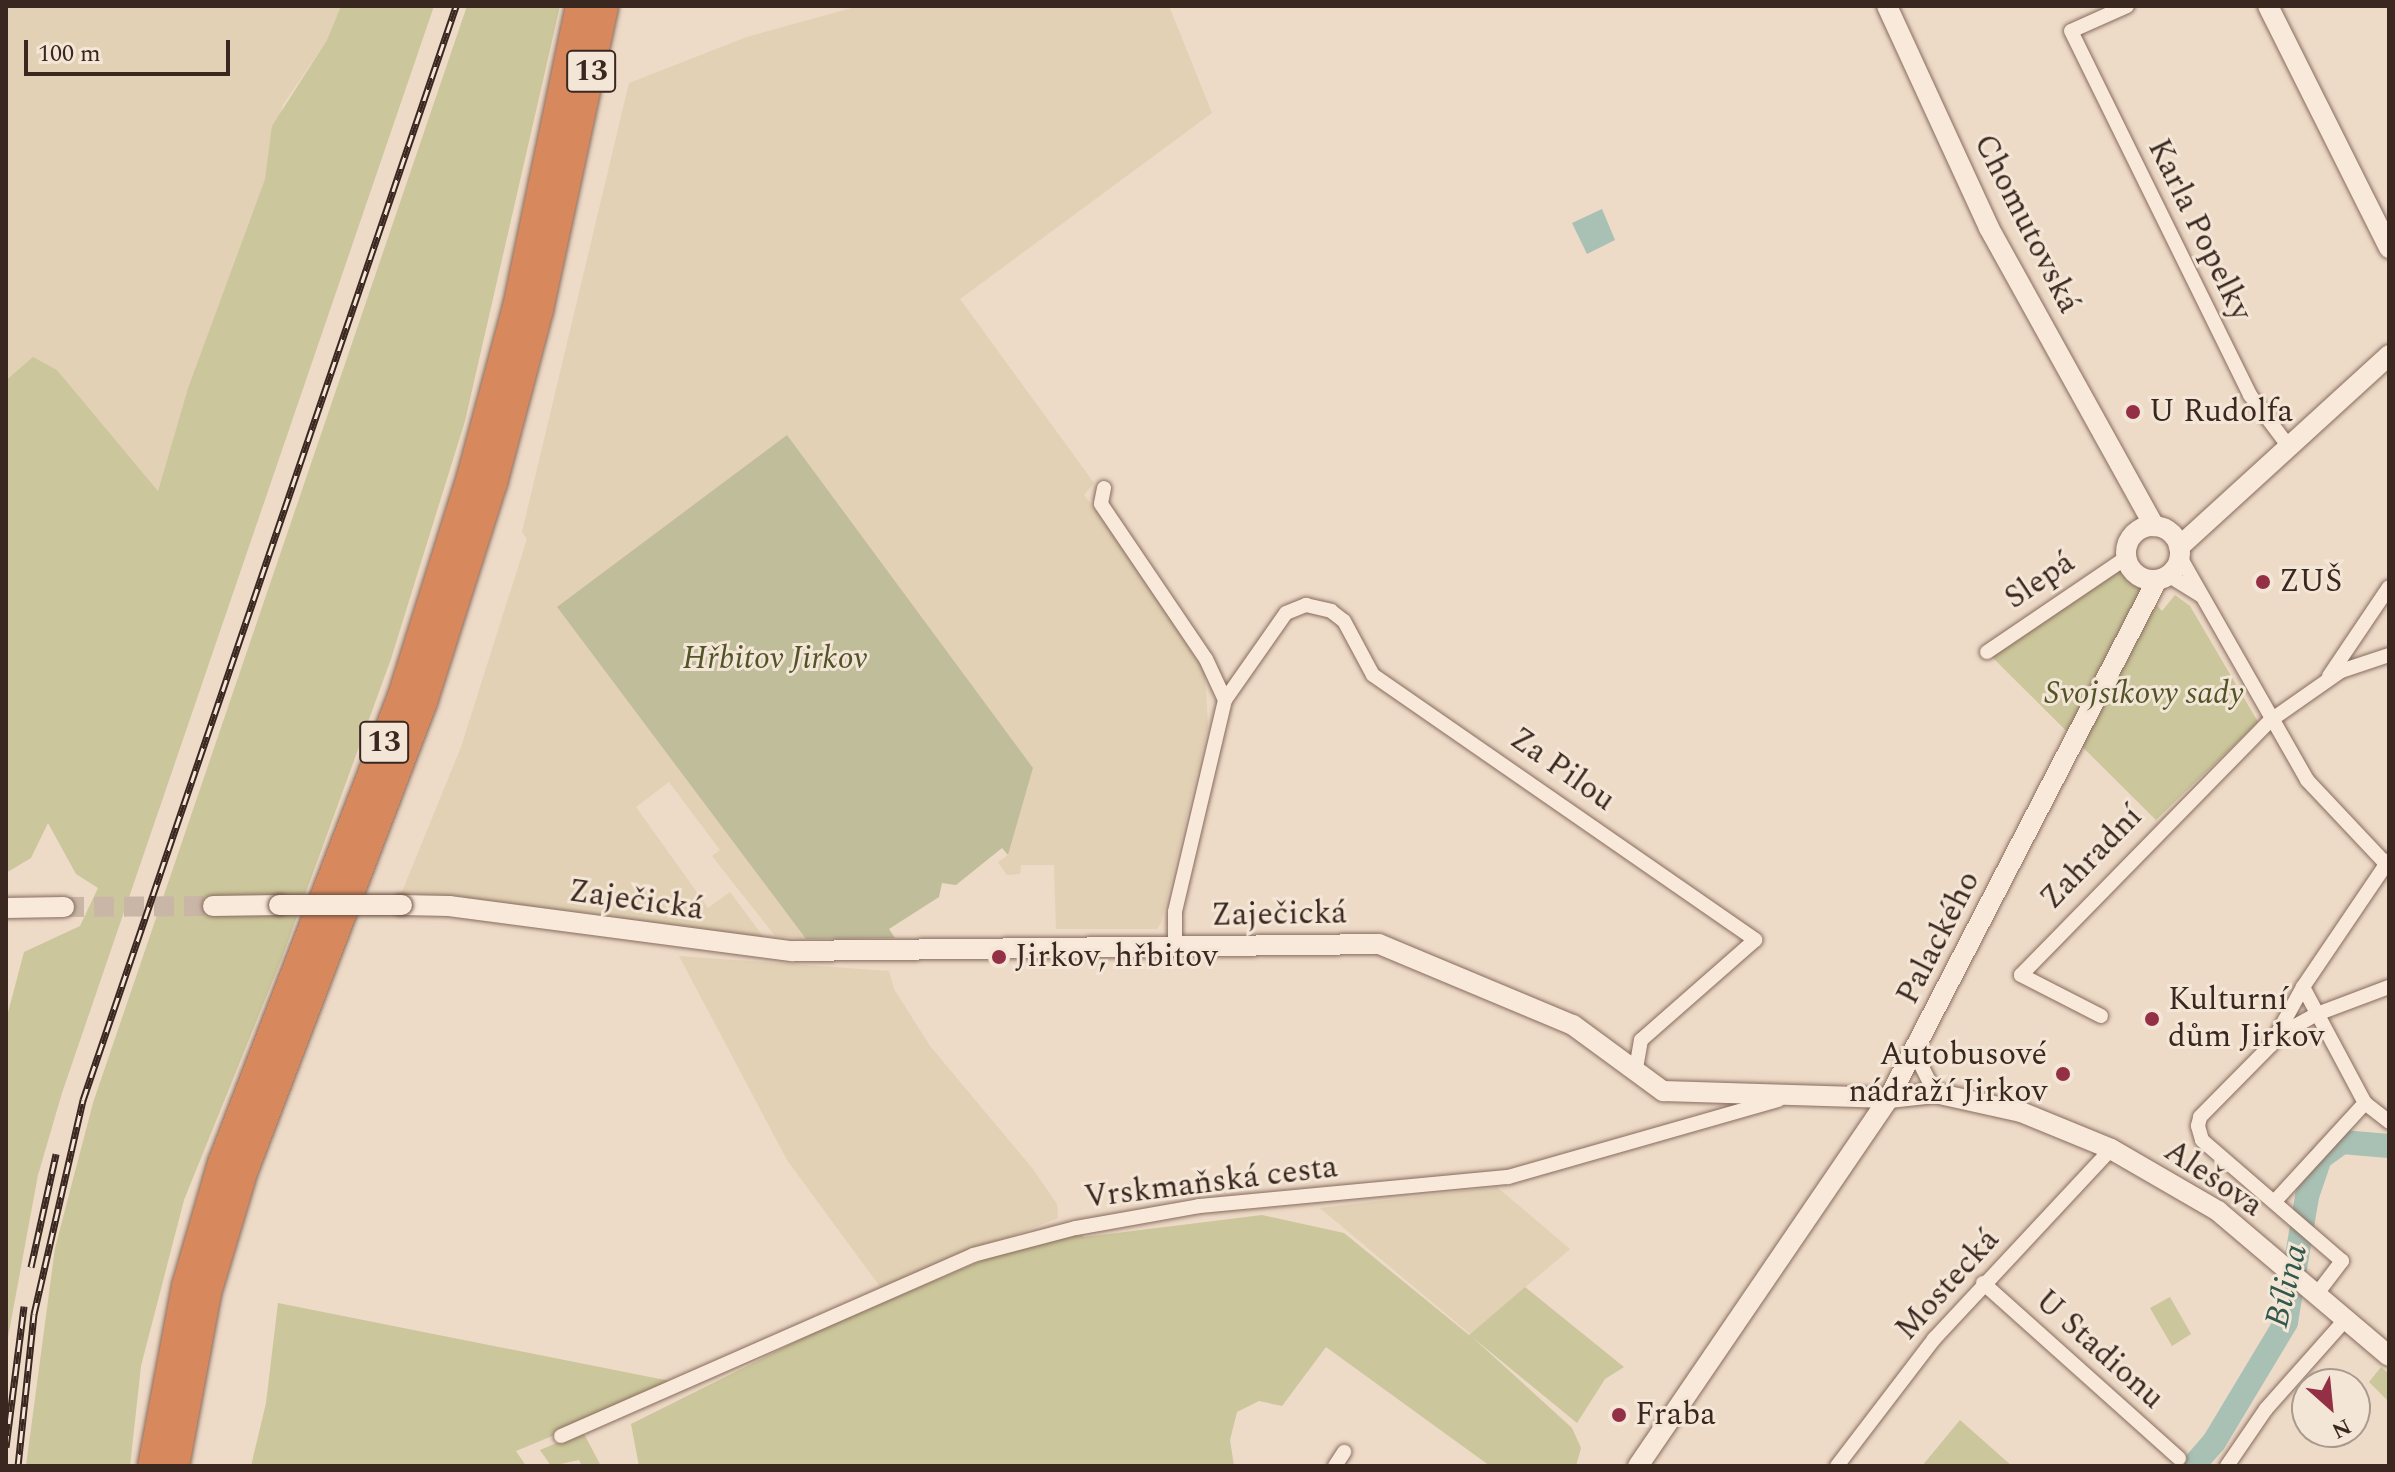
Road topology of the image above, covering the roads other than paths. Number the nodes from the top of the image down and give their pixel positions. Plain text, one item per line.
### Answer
1 (580, 6) edge
2 (604, 6) edge
3 (1887, 6) edge
4 (2127, 6) edge
5 (2268, 6) edge
6 (2389, 249) edge
7 (2389, 355) edge
8 (2389, 373) edge
9 (2345, 400) junction
10 (2289, 447) junction
11 (2121, 464) junction
12 (2249, 484) junction
13 (1104, 488) dead end
14 (2160, 528) junction
15 (2134, 534) junction
16 (2180, 552) junction
17 (2131, 566) junction
18 (2162, 578) junction
19 (2389, 587) edge
20 (2203, 597) junction
21 (1987, 652) dead end
22 (2389, 655) edge
23 (2114, 665) junction
24 (2326, 681) junction
25 (1225, 700) junction
26 (2271, 720) junction
27 (2388, 864) edge
28 (213, 906) tunnel mouth
29 (64, 907) tunnel mouth
30 (6, 908) edge
31 (1175, 946) junction
32 (2303, 987) junction
33 (2389, 987) edge
34 (2317, 1014) junction
35 (2101, 1016) dead end
36 (2279, 1035) junction
37 (1914, 1051) junction
38 (1635, 1073) junction
39 (1801, 1093) junction
40 (1935, 1093) junction
41 (1889, 1098) junction
42 (2365, 1103) junction
43 (2389, 1122) edge
44 (2111, 1149) junction
45 (2276, 1200) junction
46 (1983, 1283) junction
47 (2316, 1295) junction
48 (2345, 1320) junction
49 (2389, 1356) edge
50 (561, 1436) dead end
51 (1344, 1452) dead end
52 (2179, 1458) dead end
53 (152, 1466) edge
54 (175, 1466) edge
55 (1335, 1466) edge
56 (1638, 1466) edge
57 (1837, 1466) edge
58 (2227, 1466) edge

1 - 53 highway, 13
2 - 54 highway, 13
3 - 11 street, Chomutovská
4 - 10 street, Karla Popelky
5 - 6 street
7 - 9 street
8 - 9 street
9 - 10 street
10 - 12 street
11 - 14 street, Chomutovská
11 - 15 street, Chomutovská
12 - 14 street
12 - 16 street
13 - 25 street
14 - 15 street
14 - 16 street, Chomutovská
15 - 17 street, Chomutovská
16 - 18 street
16 - 20 street, Chomutovská
17 - 18 street, Chomutovská
17 - 21 street, Slepá
17 - 23 street, Palackého
18 - 20 street, Chomutovská
18 - 23 street, Palackého
19 - 24 street
20 - 26 street, Chomutovská
22 - 24 street
23 - 37 street, Palackého
24 - 26 street
25 - 31 street
25 - 38 street, Za Pilou
26 - 27 street, Chomutovská
26 - 35 street, Zahradní
27 - 32 street
28 - 31 street, Zaječická, bridge
29 - 30 street
31 - 38 street, Zaječická
32 - 34 street
32 - 36 street
33 - 34 street
34 - 36 street
34 - 42 street
36 - 45 street
37 - 40 street
37 - 41 street, Palackého
38 - 39 street, Zaječická
39 - 41 street, Zaječická
39 - 50 street, Vrskmaňská cesta
40 - 41 street, Zaječická
40 - 44 street, Zaječická
41 - 56 street, Palackého
42 - 43 street
42 - 45 street
44 - 46 street, Mostecká
44 - 47 street, Alešova
45 - 47 street
46 - 52 street, U Stadionu
46 - 57 street, Mostecká
47 - 48 street, Alešova
48 - 49 street, Alešova
48 - 58 street
51 - 55 street

